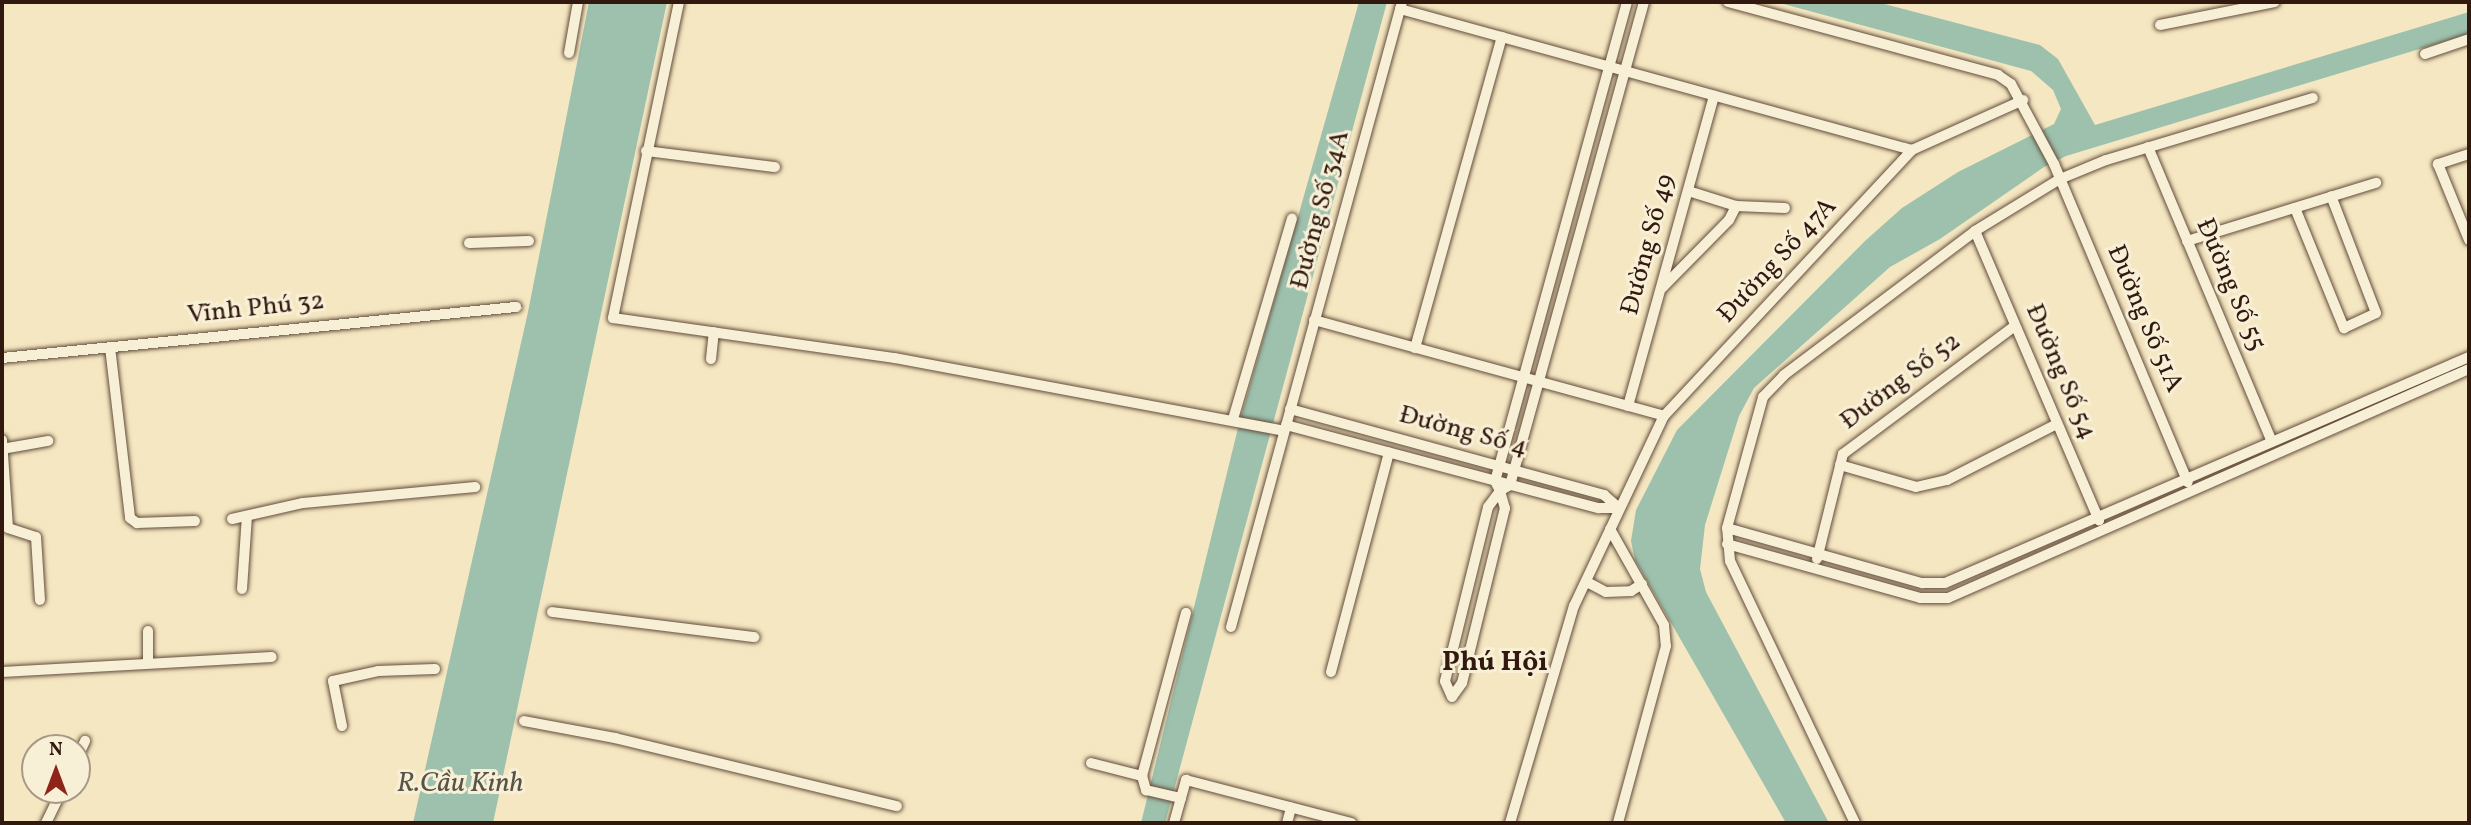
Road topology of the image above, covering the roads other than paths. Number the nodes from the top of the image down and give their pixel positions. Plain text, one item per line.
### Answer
1 (578, 2) edge
2 (679, 2) edge
3 (1627, 2) edge
4 (1644, 2) edge
5 (1728, 2) edge
6 (2275, 2) edge
7 (1401, 5) edge
8 (2160, 25) dead end
9 (1502, 37) junction
10 (2469, 38) edge
11 (569, 53) dead end
12 (2426, 54) dead end
13 (1609, 67) junction
14 (1624, 71) junction
15 (1714, 96) junction
16 (2313, 98) dead end
17 (2023, 100) junction
18 (2148, 147) junction
19 (1912, 150) junction
20 (646, 151) junction
21 (2469, 154) edge
22 (775, 167) dead end
23 (2060, 179) junction
24 (2376, 183) dead end
25 (1688, 191) junction
26 (2331, 197) junction
27 (1736, 206) junction
28 (1785, 208) dead end
29 (2295, 208) junction
30 (1292, 219) dead end
31 (1975, 231) junction
32 (2469, 240) edge
33 (529, 241) dead end
34 (2187, 241) junction
35 (469, 243) dead end
36 (1661, 289) junction
37 (516, 307) dead end
38 (1314, 320) junction
39 (2015, 326) junction
40 (714, 332) junction
41 (110, 347) junction
42 (1415, 348) junction
43 (2469, 357) edge
44 (2, 358) edge
45 (711, 359) dead end
46 (2469, 369) edge
47 (1524, 377) junction
48 (1539, 382) junction
49 (1629, 406) junction
50 (1290, 409) junction
51 (1664, 416) junction
52 (1235, 419) junction
53 (2057, 424) junction
54 (1282, 428) junction
55 (2271, 439) junction
56 (2, 440) edge
57 (48, 441) dead end
58 (2, 449) edge
59 (1389, 453) junction
60 (1840, 465) junction
61 (1499, 466) junction
62 (1514, 470) junction
63 (2186, 477) junction
64 (1502, 486) junction
65 (475, 487) dead end
66 (2192, 491) junction
67 (1619, 508) junction
68 (247, 516) junction
69 (2096, 516) junction
70 (232, 519) dead end
71 (195, 521) dead end
72 (1727, 528) junction
73 (1610, 529) junction
74 (2102, 530) junction
75 (1727, 544) junction
76 (1818, 554) junction
77 (1814, 569) junction
78 (1587, 582) junction
79 (1642, 584) junction
80 (243, 589) dead end
81 (40, 600) dead end
82 (552, 612) dead end
83 (1186, 613) dead end
84 (1231, 626) dead end
85 (148, 631) dead end
86 (754, 637) dead end
87 (272, 657) dead end
88 (148, 661) junction
89 (435, 669) dead end
90 (2, 672) edge
91 (1331, 672) dead end
92 (524, 721) dead end
93 (342, 726) dead end
94 (1091, 763) dead end
95 (1142, 776) junction
96 (1177, 797) junction
97 (55, 804) edge
98 (897, 806) dead end
99 (1291, 808) junction
100 (46, 823) edge
101 (1174, 823) edge
102 (1287, 823) edge
103 (1351, 823) edge
104 (1510, 823) edge
105 (1618, 823) edge
106 (1855, 823) edge

1 - 11 street
2 - 20 street
3 - 13 street
4 - 14 street
5 - 17 street, Đường Số 51A
6 - 8 street
7 - 9 street
7 - 38 street, Đường Số 34A
9 - 13 street
9 - 42 street
10 - 12 street
13 - 14 street
13 - 47 street
14 - 15 street
14 - 48 street
15 - 19 street
15 - 25 street, Đường Số 49
16 - 18 street
17 - 19 street, Đường Số 47A
17 - 23 street, Đường Số 51A
18 - 23 street
18 - 34 street, Đường Số 55
19 - 51 street, Đường Số 47A
20 - 22 street
20 - 40 street
21 - 32 street
23 - 31 street
23 - 63 street, Đường Số 51A
24 - 26 street
25 - 27 street
25 - 36 street, Đường Số 49
26 - 29 street
26 - 29 street
27 - 28 street
27 - 36 street
29 - 34 street
30 - 52 street
31 - 39 street, Đường Số 54
31 - 72 street
33 - 35 street
34 - 55 street, Đường Số 55
36 - 49 street, Đường Số 49
37 - 41 street, Vĩnh Phú 32
38 - 42 street
38 - 50 street, Đường Số 34A
39 - 53 street, Đường Số 54
39 - 60 street, Đường Số 52
40 - 45 street
40 - 52 street
41 - 44 street, Vĩnh Phú 32
41 - 71 street
42 - 47 street
43 - 55 street
46 - 66 street
47 - 48 street
47 - 61 street
48 - 49 street
48 - 62 street
49 - 51 street
50 - 54 street, Đường Số 34A
50 - 61 street, Đường Số 4
51 - 67 street, Đường Số 47A
52 - 54 street
53 - 60 street
53 - 69 street, Đường Số 54
54 - 59 street
54 - 84 street, Đường Số 34A
55 - 63 street
56 - 58 street
57 - 58 street
58 - 81 street
59 - 64 street
59 - 91 street
60 - 76 street, Đường Số 52
61 - 62 street, Đường Số 4
61 - 64 street
62 - 64 street
62 - 67 street, Đường Số 4
63 - 66 street, Đường Số 51A
63 - 69 street
64 - 64 street
64 - 67 street
65 - 68 street
66 - 74 street
67 - 73 street, Đường Số 47A
68 - 70 street
68 - 80 street
69 - 74 street, Đường Số 54
69 - 76 street
72 - 75 street
72 - 76 street
73 - 78 street, Đường Số 47A
73 - 79 street
74 - 77 street
75 - 77 street
75 - 106 street
76 - 77 street, Đường Số 52
78 - 79 street
78 - 104 street, Đường Số 47A
79 - 105 street
82 - 86 street
83 - 95 street
85 - 88 street
87 - 88 street
88 - 90 street
89 - 93 street
92 - 98 street
94 - 95 street
95 - 96 street
96 - 99 street
96 - 101 street
97 - 100 street
99 - 102 street
99 - 103 street

